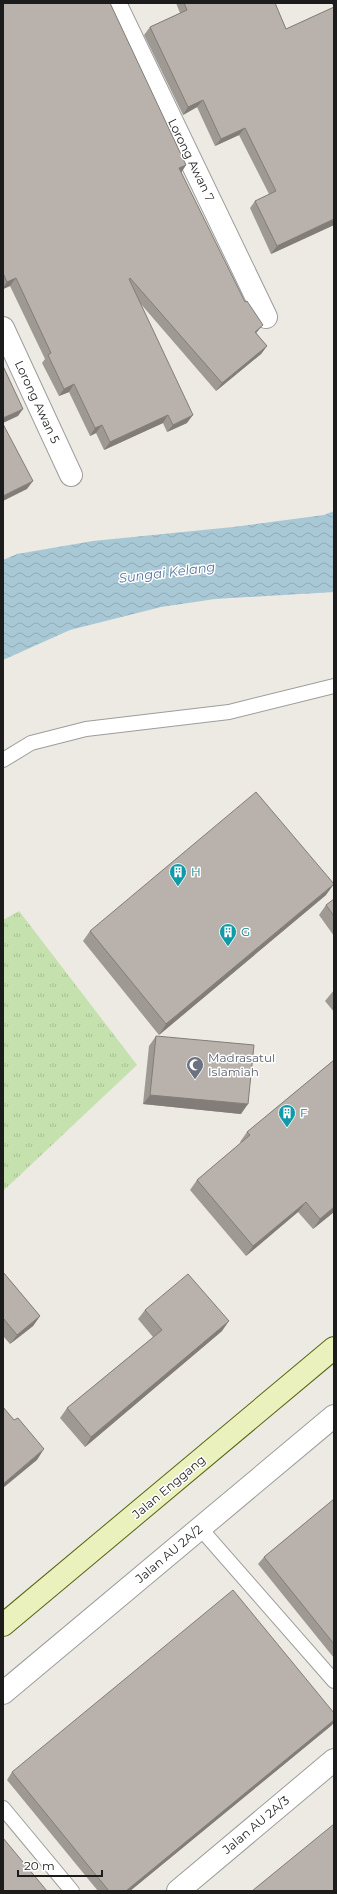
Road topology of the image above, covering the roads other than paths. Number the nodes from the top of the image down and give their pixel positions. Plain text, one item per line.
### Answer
1 (115, 3) edge
2 (266, 317) dead end
3 (3, 328) edge
4 (71, 475) dead end
5 (334, 686) edge
6 (3, 760) edge
7 (334, 1348) edge
8 (334, 1416) edge
9 (200, 1528) junction
10 (3, 1625) edge
11 (334, 1681) edge
12 (3, 1693) edge
13 (334, 1760) edge
14 (3, 1808) edge
15 (72, 1891) edge
16 (178, 1891) edge

1 - 2 street, Lorong Awan 7
3 - 4 street, Lorong Awan 5
5 - 6 lane
7 - 10 main road, Jalan Enggang
8 - 9 street, Jalan AU 2A/2
9 - 11 lane
9 - 12 street, Jalan AU 2A/2
13 - 16 street, Jalan AU 2A/3
14 - 15 lane

